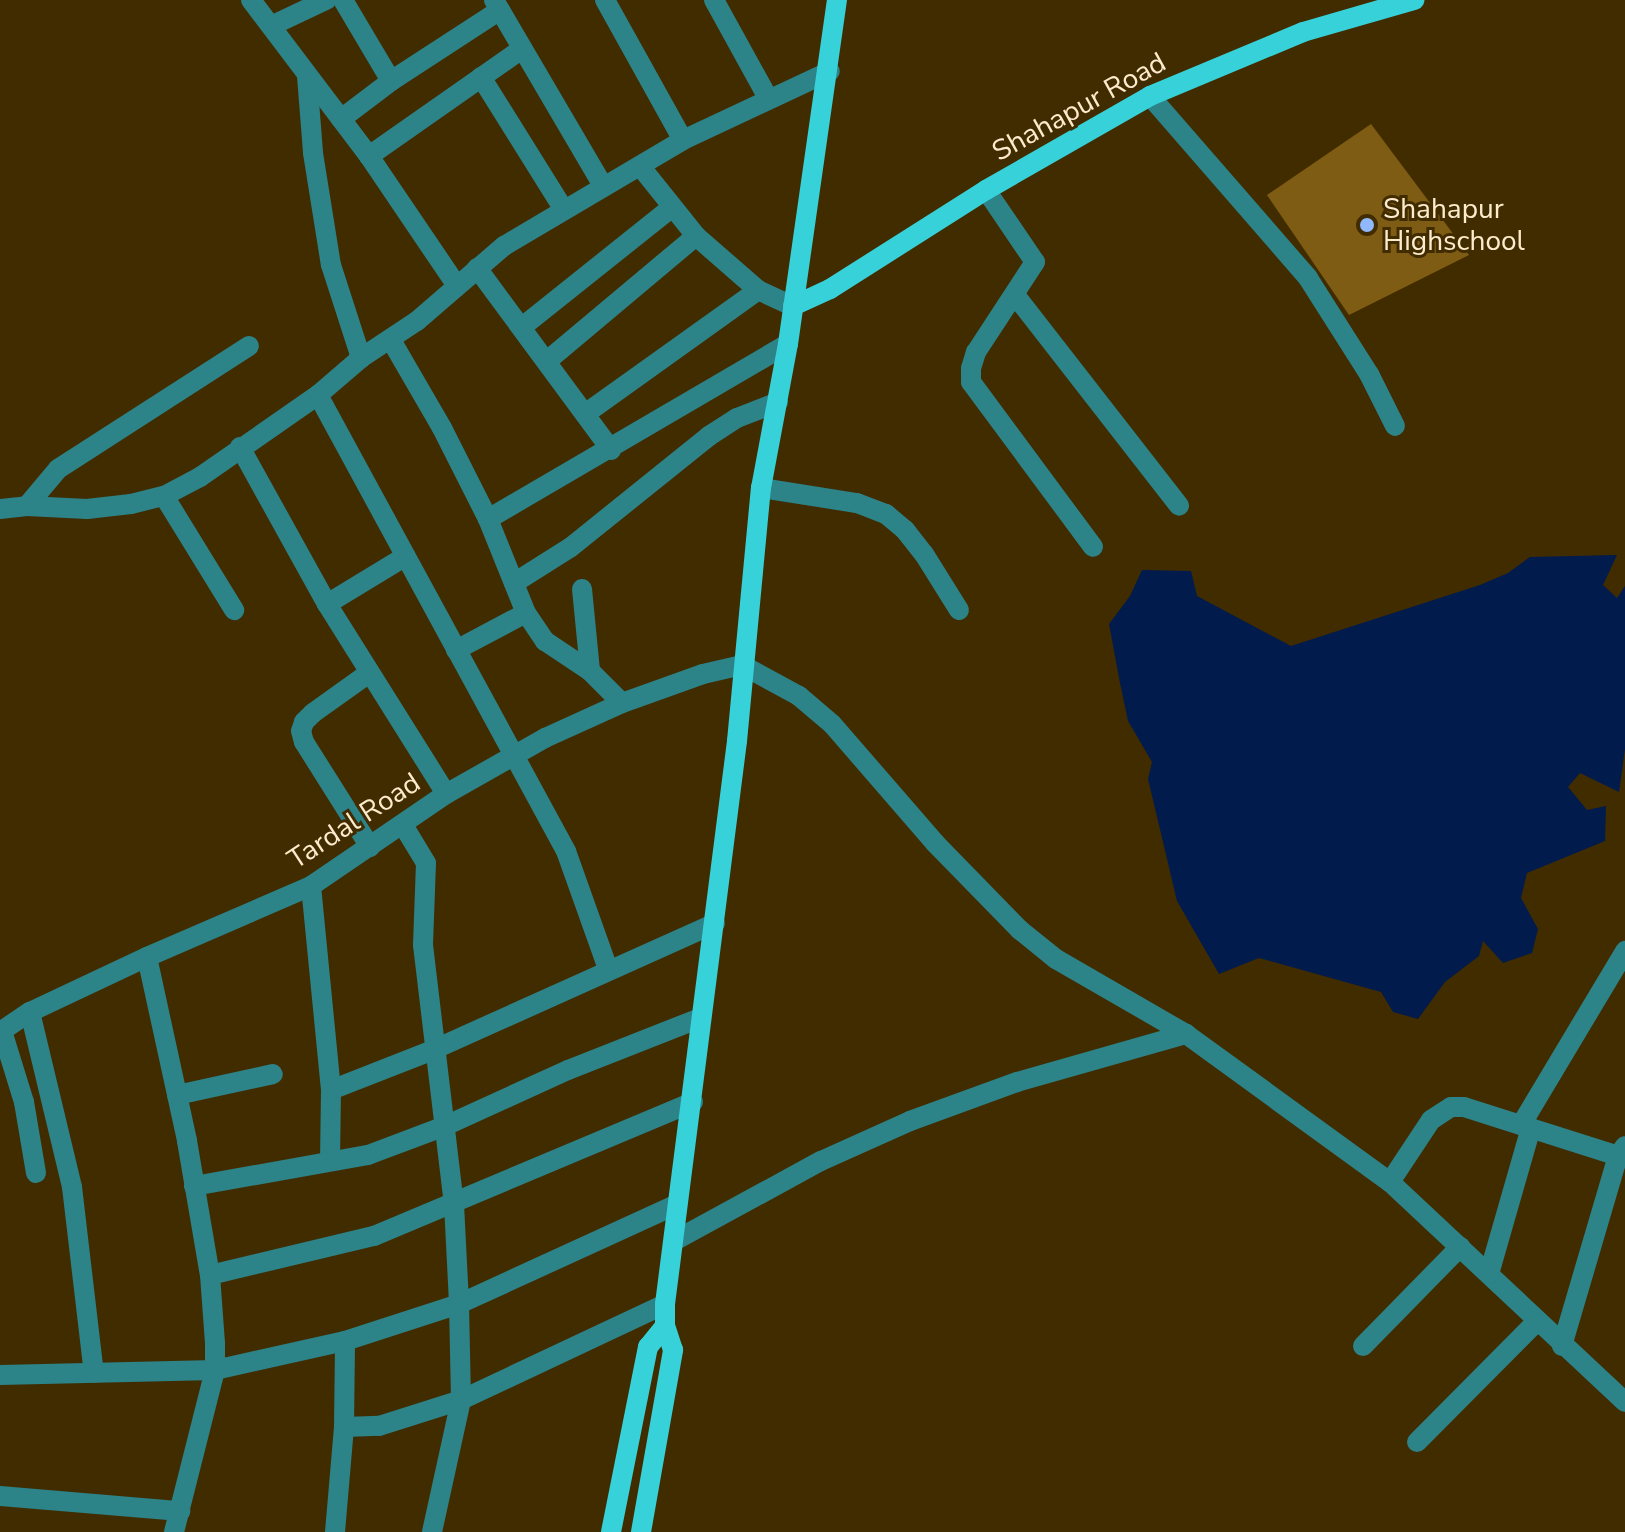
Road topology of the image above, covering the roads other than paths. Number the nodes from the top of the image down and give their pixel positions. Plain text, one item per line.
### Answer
1 (251, 0) edge
2 (326, 0) edge
3 (343, 0) edge
4 (605, 0) edge
5 (714, 0) edge
6 (837, 0) edge
7 (1414, 0) edge
8 (497, 5) edge
9 (273, 25) junction
10 (522, 49) junction
11 (830, 71) junction
12 (307, 76) junction
13 (481, 77) junction
14 (391, 81) junction
15 (1150, 96) junction
16 (768, 98) junction
17 (341, 119) junction
18 (683, 140) junction
19 (369, 156) junction
20 (640, 166) junction
21 (603, 186) junction
22 (986, 190) junction
23 (563, 208) junction
24 (671, 208) junction
25 (696, 236) junction
26 (477, 268) junction
27 (457, 286) junction
28 (758, 290) junction
29 (1015, 295) junction
30 (793, 306) junction
31 (522, 327) junction
32 (391, 340) junction
33 (788, 344) junction
34 (249, 346) dead end
35 (361, 358) junction
36 (547, 361) junction
37 (318, 395) junction
38 (778, 402) junction
39 (585, 414) junction
40 (1395, 426) dead end
41 (240, 447) junction
42 (611, 450) junction
43 (761, 488) junction
44 (164, 496) junction
45 (27, 506) junction
46 (1179, 506) dead end
47 (0, 509) edge
48 (488, 519) junction
49 (1093, 547) dead end
50 (406, 556) junction
51 (514, 583) junction
52 (582, 589) dead end
53 (327, 604) junction
54 (234, 610) dead end
55 (959, 610) dead end
56 (526, 613) junction
57 (456, 650) junction
58 (742, 665) junction
59 (590, 671) junction
60 (369, 673) junction
61 (622, 703) junction
62 (514, 755) junction
63 (446, 794) junction
64 (403, 825) junction
65 (370, 847) junction
66 (311, 886) junction
67 (715, 923) junction
68 (1625, 951) edge
69 (147, 957) junction
70 (608, 969) junction
71 (30, 1012) junction
72 (700, 1018) junction
73 (1, 1031) edge
74 (1186, 1034) junction
75 (433, 1050) junction
76 (273, 1074) dead end
77 (331, 1090) junction
78 (177, 1095) junction
79 (693, 1102) junction
80 (445, 1126) junction
81 (1526, 1126) junction
82 (1623, 1153) edge
83 (330, 1159) junction
84 (36, 1173) dead end
85 (1390, 1182) junction
86 (194, 1186) junction
87 (454, 1204) junction
88 (677, 1204) junction
89 (674, 1241) junction
90 (1460, 1247) junction
91 (1489, 1274) junction
92 (210, 1275) junction
93 (459, 1304) junction
94 (665, 1304) junction
95 (1536, 1322) junction
96 (665, 1326) junction
97 (345, 1341) junction
98 (1363, 1346) dead end
99 (1562, 1346) junction
100 (215, 1370) junction
101 (94, 1373) junction
102 (0, 1375) edge
103 (461, 1400) junction
104 (1625, 1402) edge
105 (344, 1427) junction
106 (1417, 1442) dead end
107 (0, 1496) edge
108 (180, 1511) junction
109 (174, 1532) edge
110 (335, 1532) edge
111 (432, 1532) edge
112 (611, 1532) edge
113 (641, 1532) edge

1 - 9 street
2 - 9 street
3 - 14 street
4 - 18 street
5 - 16 street
6 - 11 main road
7 - 15 main road, Shahapur Road
8 - 10 street
8 - 14 street
9 - 12 street
10 - 13 street
10 - 21 street
11 - 16 street
11 - 30 main road
12 - 17 street
12 - 35 street
13 - 19 street
13 - 23 street
14 - 17 street
15 - 22 main road, Shahapur Road
15 - 40 street
16 - 18 street
17 - 19 street
18 - 20 street
19 - 27 street
20 - 21 street
20 - 24 street
21 - 23 street
22 - 29 street
22 - 30 main road, Shahapur Road
23 - 26 street
24 - 25 street
24 - 31 street
25 - 28 street
25 - 36 street
26 - 27 street
26 - 31 street
27 - 32 street
28 - 30 street
28 - 39 street
29 - 46 street
29 - 49 street
30 - 33 main road
31 - 36 street
32 - 35 street
32 - 48 street
33 - 38 main road
33 - 42 street
34 - 45 street
35 - 37 street
36 - 39 street
37 - 41 street
37 - 50 street
38 - 43 main road
38 - 51 street
39 - 42 street
41 - 44 street
41 - 53 street
42 - 48 street
43 - 55 street
43 - 58 main road
44 - 45 street
44 - 54 street
45 - 47 street
48 - 51 street
50 - 53 street
50 - 57 street
51 - 56 street
52 - 59 street
53 - 60 street
56 - 57 street
56 - 59 street
57 - 62 street
58 - 61 street, Tardal Road
58 - 67 main road
58 - 74 street
59 - 61 street
60 - 63 street
60 - 65 street
61 - 62 street, Tardal Road
62 - 63 street, Tardal Road
62 - 70 street
63 - 64 street, Tardal Road
64 - 65 street, Tardal Road
64 - 75 street
65 - 66 street, Tardal Road
66 - 69 street, Tardal Road
66 - 77 street
67 - 70 street
67 - 72 main road
68 - 81 street
69 - 71 street, Tardal Road
69 - 78 street
70 - 75 street
71 - 73 street, Tardal Road
71 - 101 street
72 - 79 main road
72 - 80 street
73 - 84 street
74 - 85 street
74 - 89 street
75 - 77 street
75 - 80 street
76 - 78 street
77 - 83 street
78 - 86 street
79 - 87 street
79 - 88 main road
80 - 83 street
80 - 87 street
81 - 82 street
81 - 85 street
81 - 91 street
82 - 99 street
83 - 86 street
85 - 90 street
86 - 92 street
87 - 92 street
87 - 93 street
88 - 89 main road
88 - 93 street
89 - 94 main road
90 - 91 street
90 - 98 street
91 - 95 street
92 - 100 street
93 - 97 street
93 - 103 street
94 - 96 main road
94 - 103 street
95 - 99 street
95 - 106 street
96 - 112 main road
96 - 113 main road
97 - 100 street
97 - 105 street
99 - 104 street
100 - 101 street
100 - 108 street
101 - 102 street
103 - 105 street
103 - 111 street
105 - 110 street
107 - 108 street
108 - 109 street

